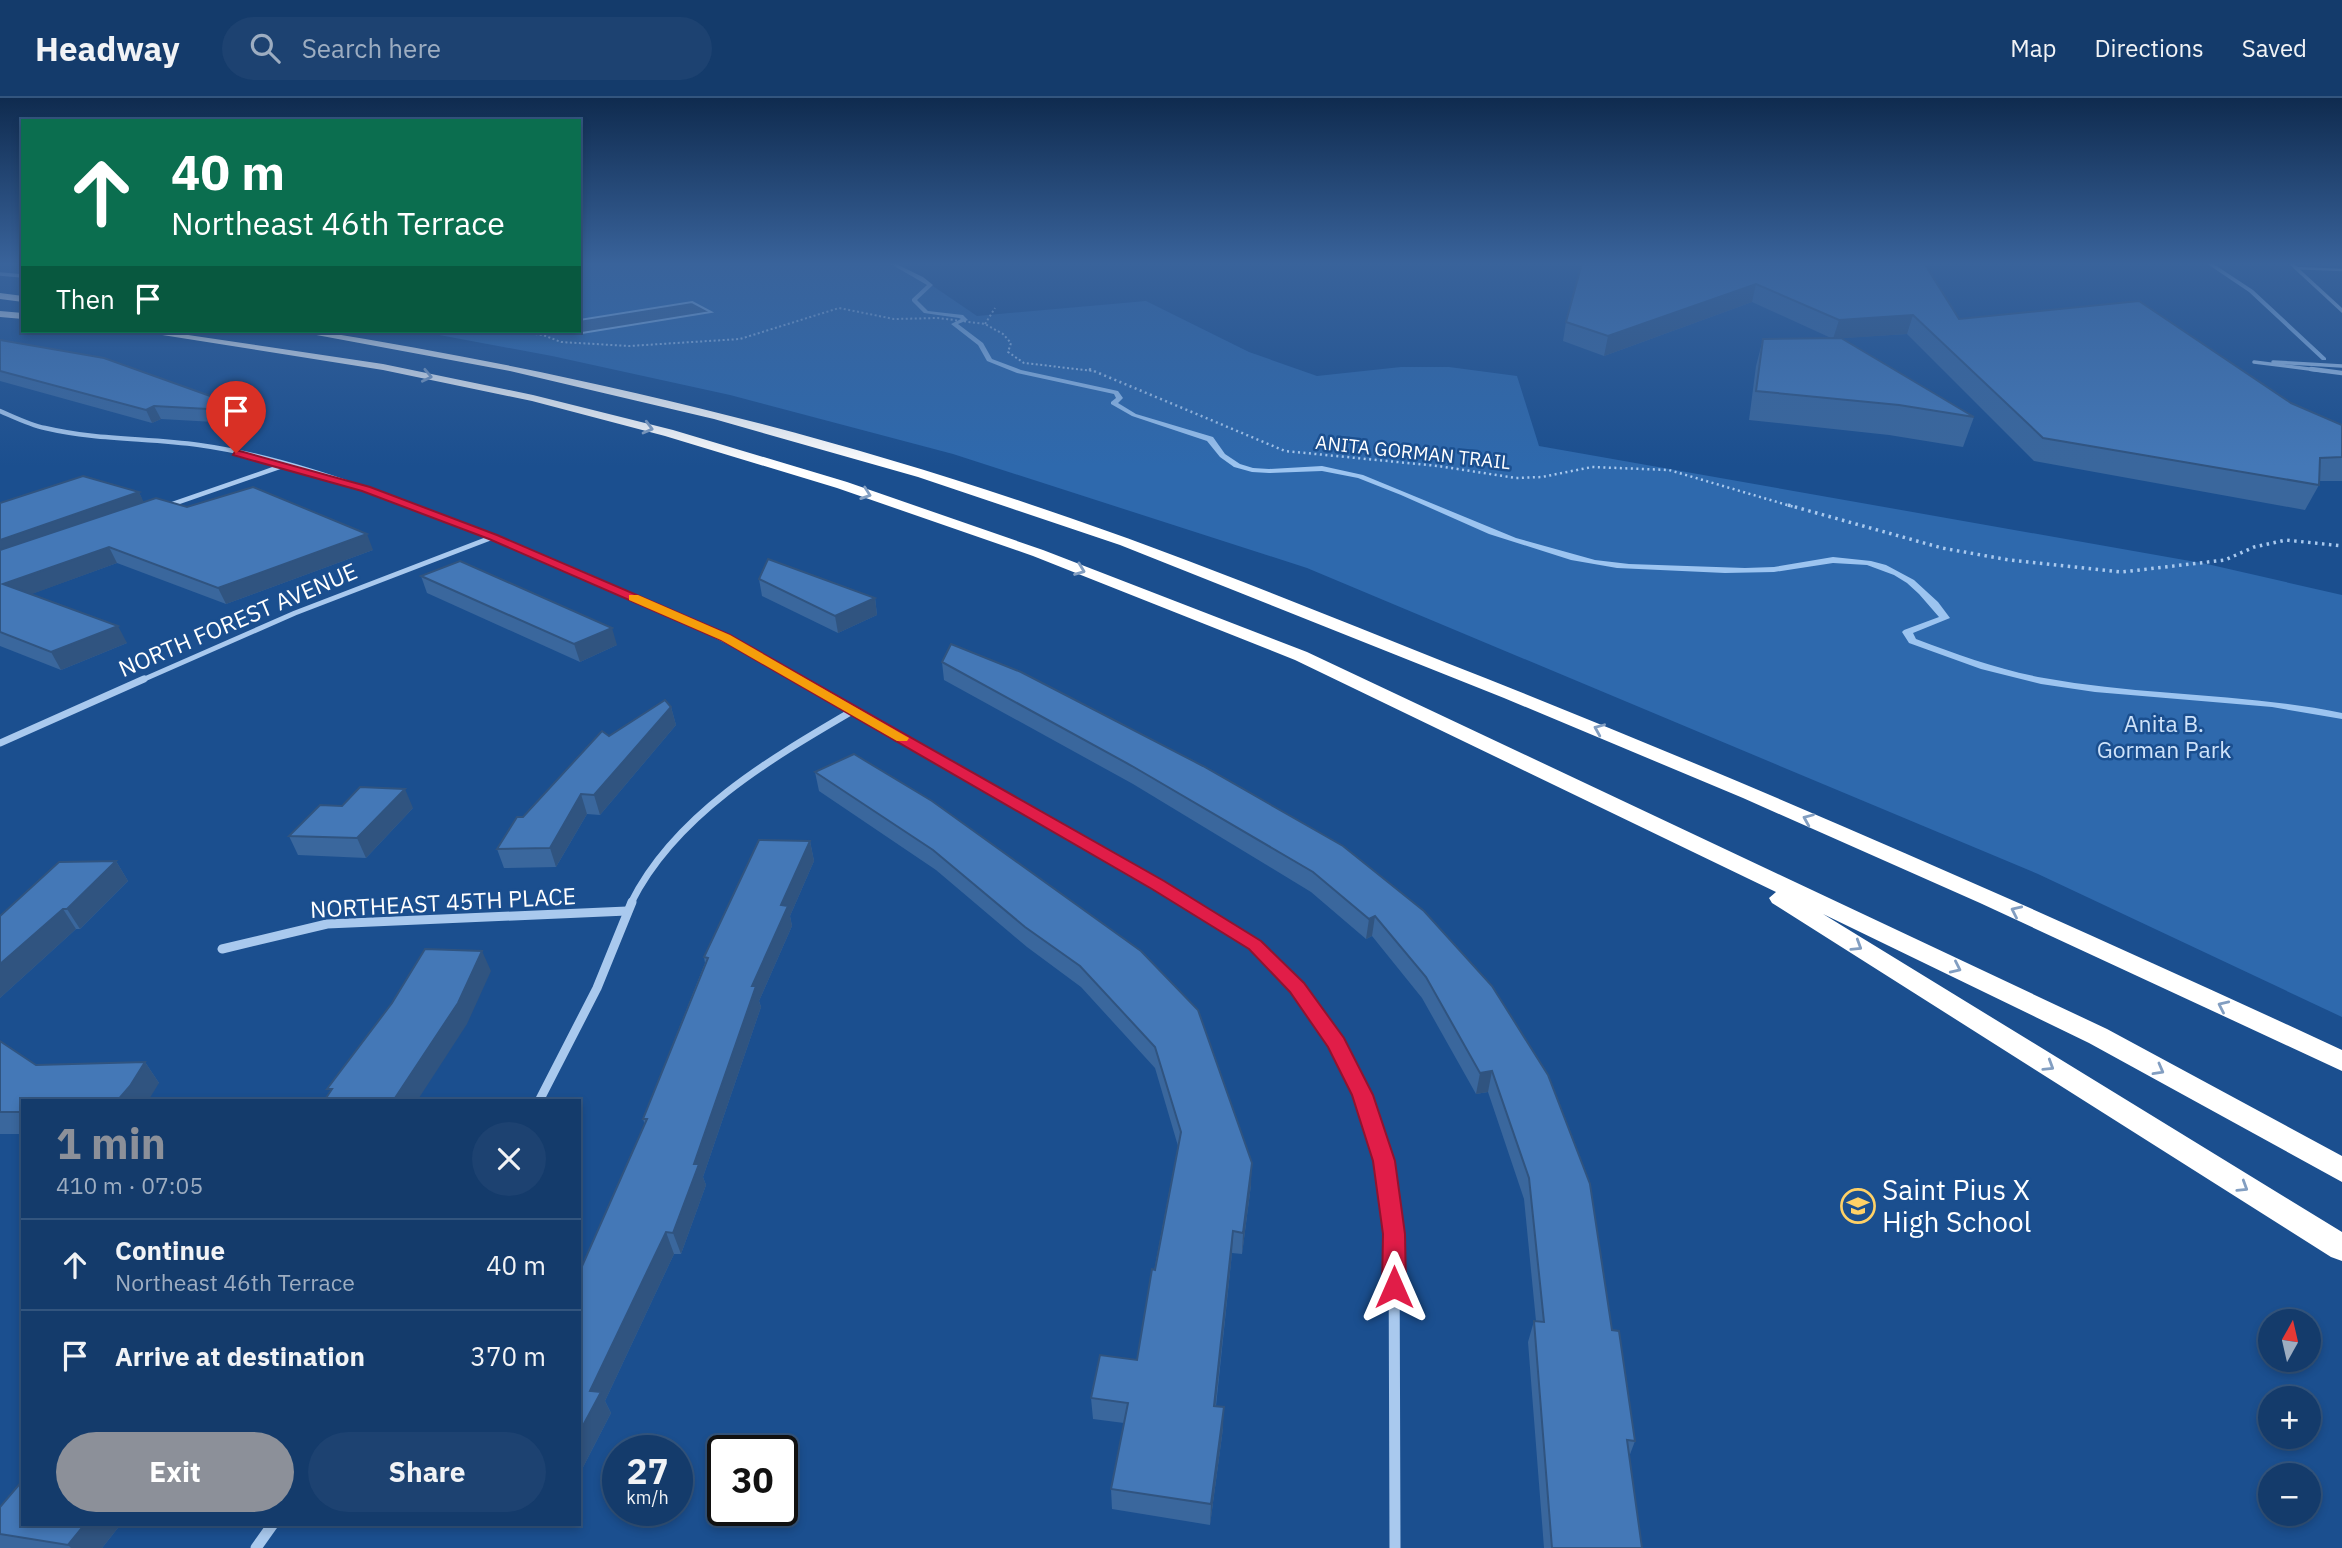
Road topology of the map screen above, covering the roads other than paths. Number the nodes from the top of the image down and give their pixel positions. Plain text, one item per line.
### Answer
1 (156, 333) edge
2 (313, 333) edge
3 (2342, 366) edge
4 (2342, 373) edge
5 (0, 411) edge
6 (285, 465) junction
7 (156, 510) edge
8 (493, 537) junction
9 (854, 710) junction
10 (0, 743) edge
11 (1695, 845) junction
12 (626, 912) junction
13 (222, 949) dead end
14 (2342, 1063) edge
15 (540, 1099) edge
16 (2342, 1170) edge
17 (2342, 1248) edge
18 (272, 1526) edge
19 (256, 1548) edge
20 (1395, 1548) edge

1 -> 11 highway
14 -> 2 highway
3 - 4 street
5 - 6 street
6 - 7 street
6 - 8 street
8 - 9 street
8 - 10 street, NORTH FOREST AVENUE
9 - 12 street
9 - 20 street
11 -> 16 highway
11 -> 17 highway
12 - 13 street, NORTHEAST 45TH PLACE
12 - 15 street
18 - 19 street

